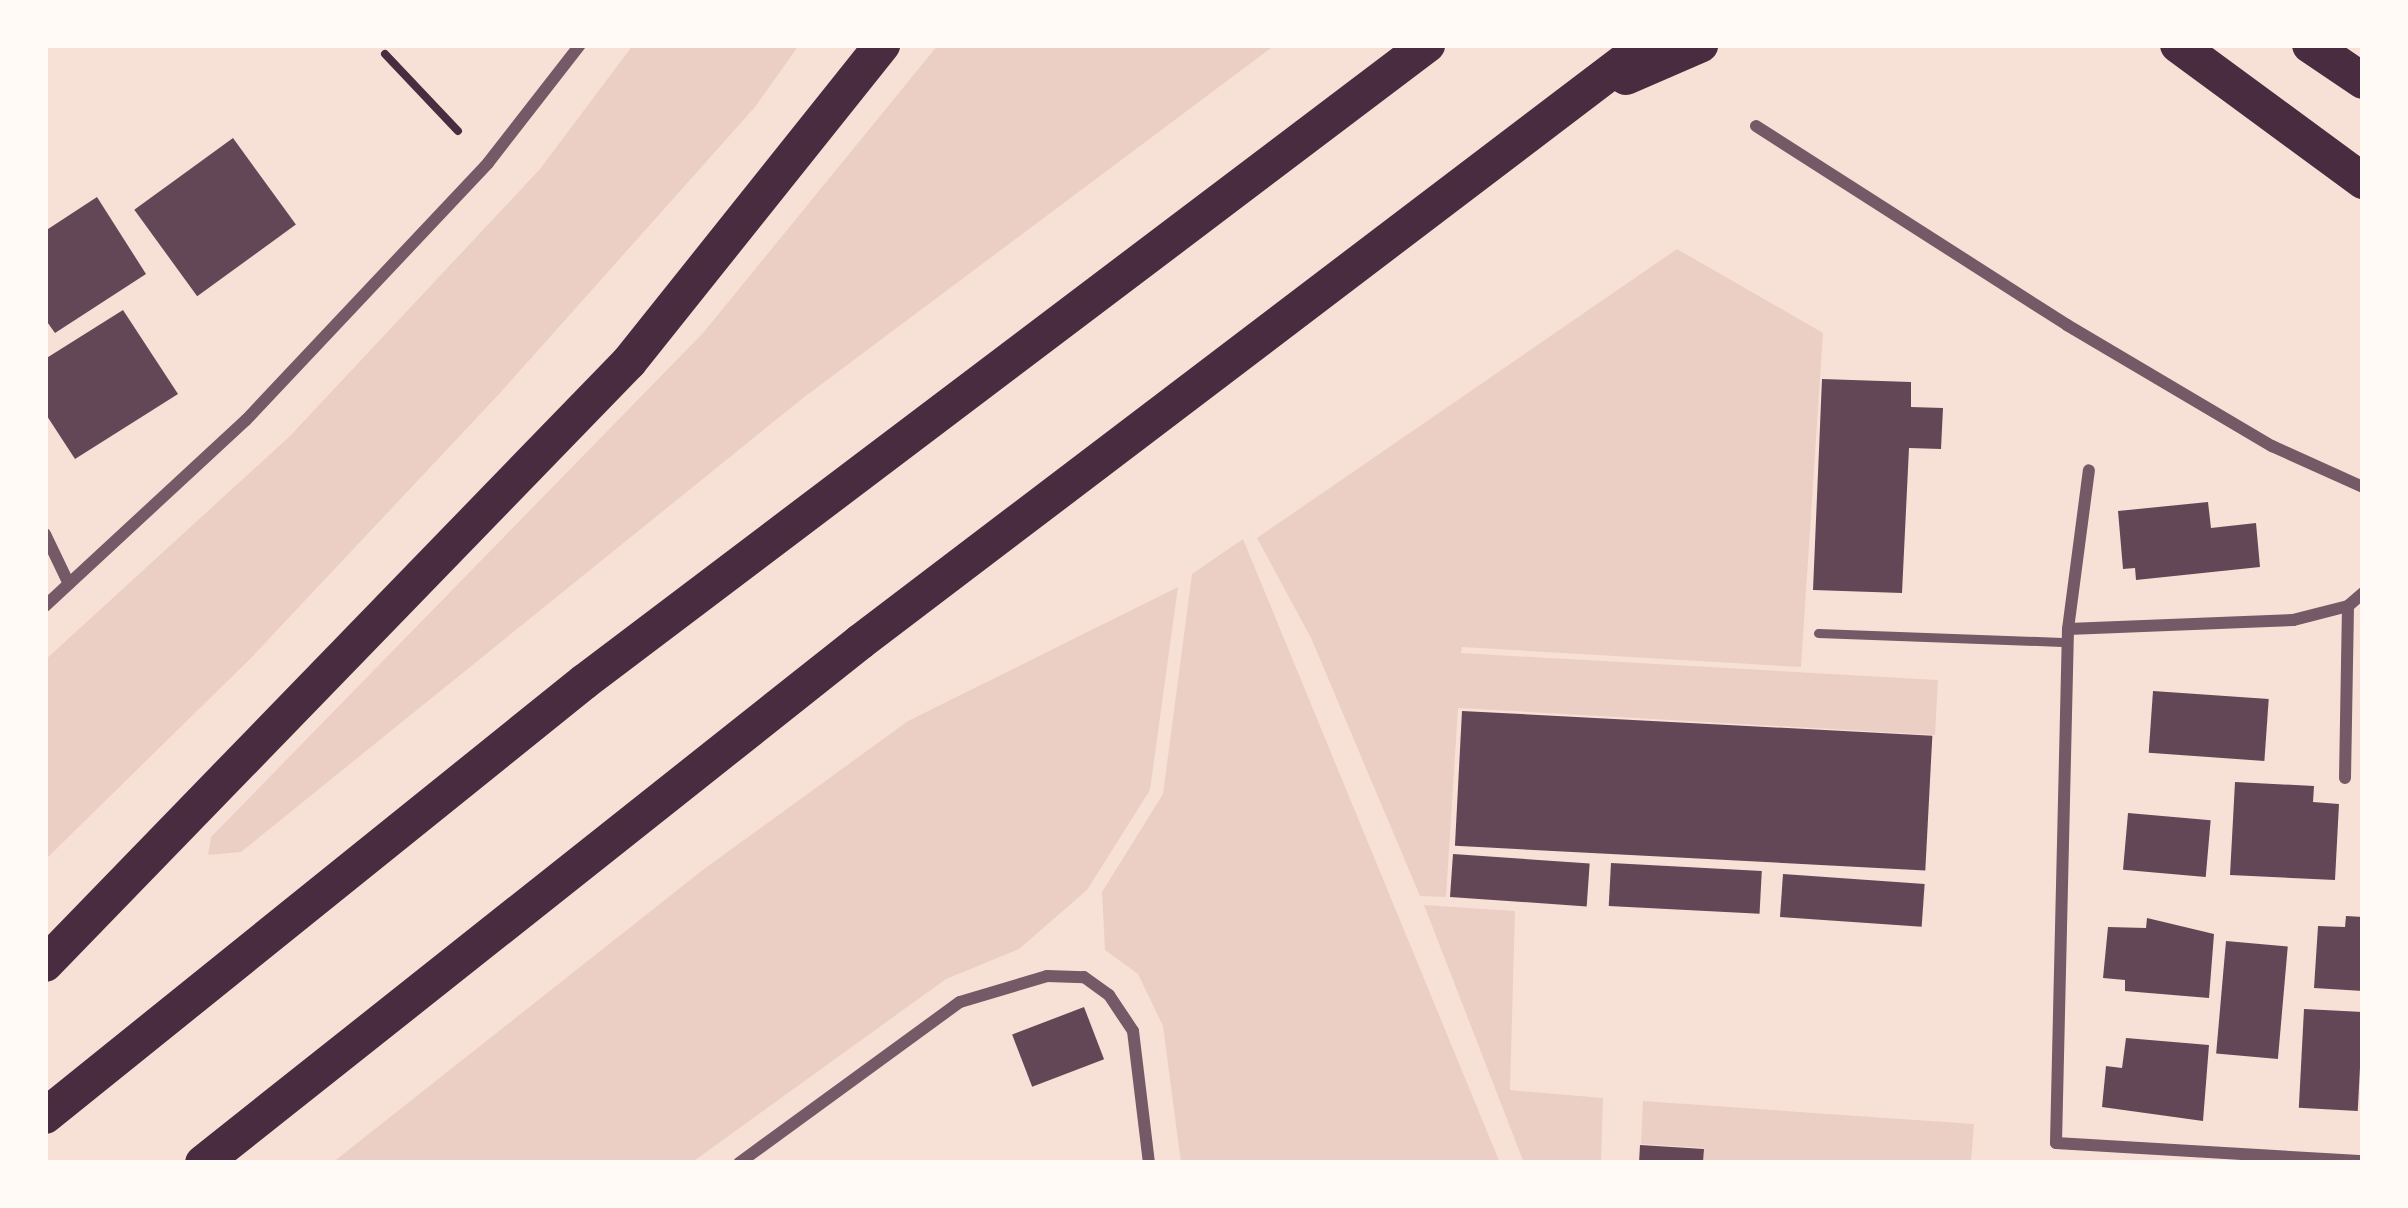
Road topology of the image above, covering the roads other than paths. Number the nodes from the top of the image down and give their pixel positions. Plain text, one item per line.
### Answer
1 (580, 45) edge
2 (882, 45) edge
3 (1427, 45) edge
4 (1646, 45) edge
5 (1700, 45) edge
6 (2178, 45) edge
7 (2311, 45) edge
8 (2363, 80) edge
9 (1566, 102) junction
10 (1756, 126) dead end
11 (2363, 181) edge
12 (2089, 470) dead end
13 (2363, 487) edge
14 (45, 534) edge
15 (69, 584) junction
16 (2363, 593) edge
17 (45, 606) edge
18 (2348, 606) junction
19 (1818, 633) dead end
20 (2068, 636) junction
21 (2345, 778) dead end
22 (45, 964) edge
23 (45, 1116) edge
24 (2056, 1143) junction
25 (2363, 1161) edge
26 (203, 1163) edge
27 (739, 1163) edge
28 (1149, 1163) edge
29 (2053, 1163) edge

1 - 15 street
2 - 22 highway
3 - 23 highway
4 - 9 highway
5 - 9 highway
6 - 11 highway
7 - 8 highway
9 - 26 highway
10 - 13 street
12 - 20 street
14 - 15 street
15 - 17 street
16 - 18 street
18 - 20 street
18 - 21 street
19 - 20 lane
20 - 24 street
24 - 25 street
24 - 29 street
27 - 28 street

